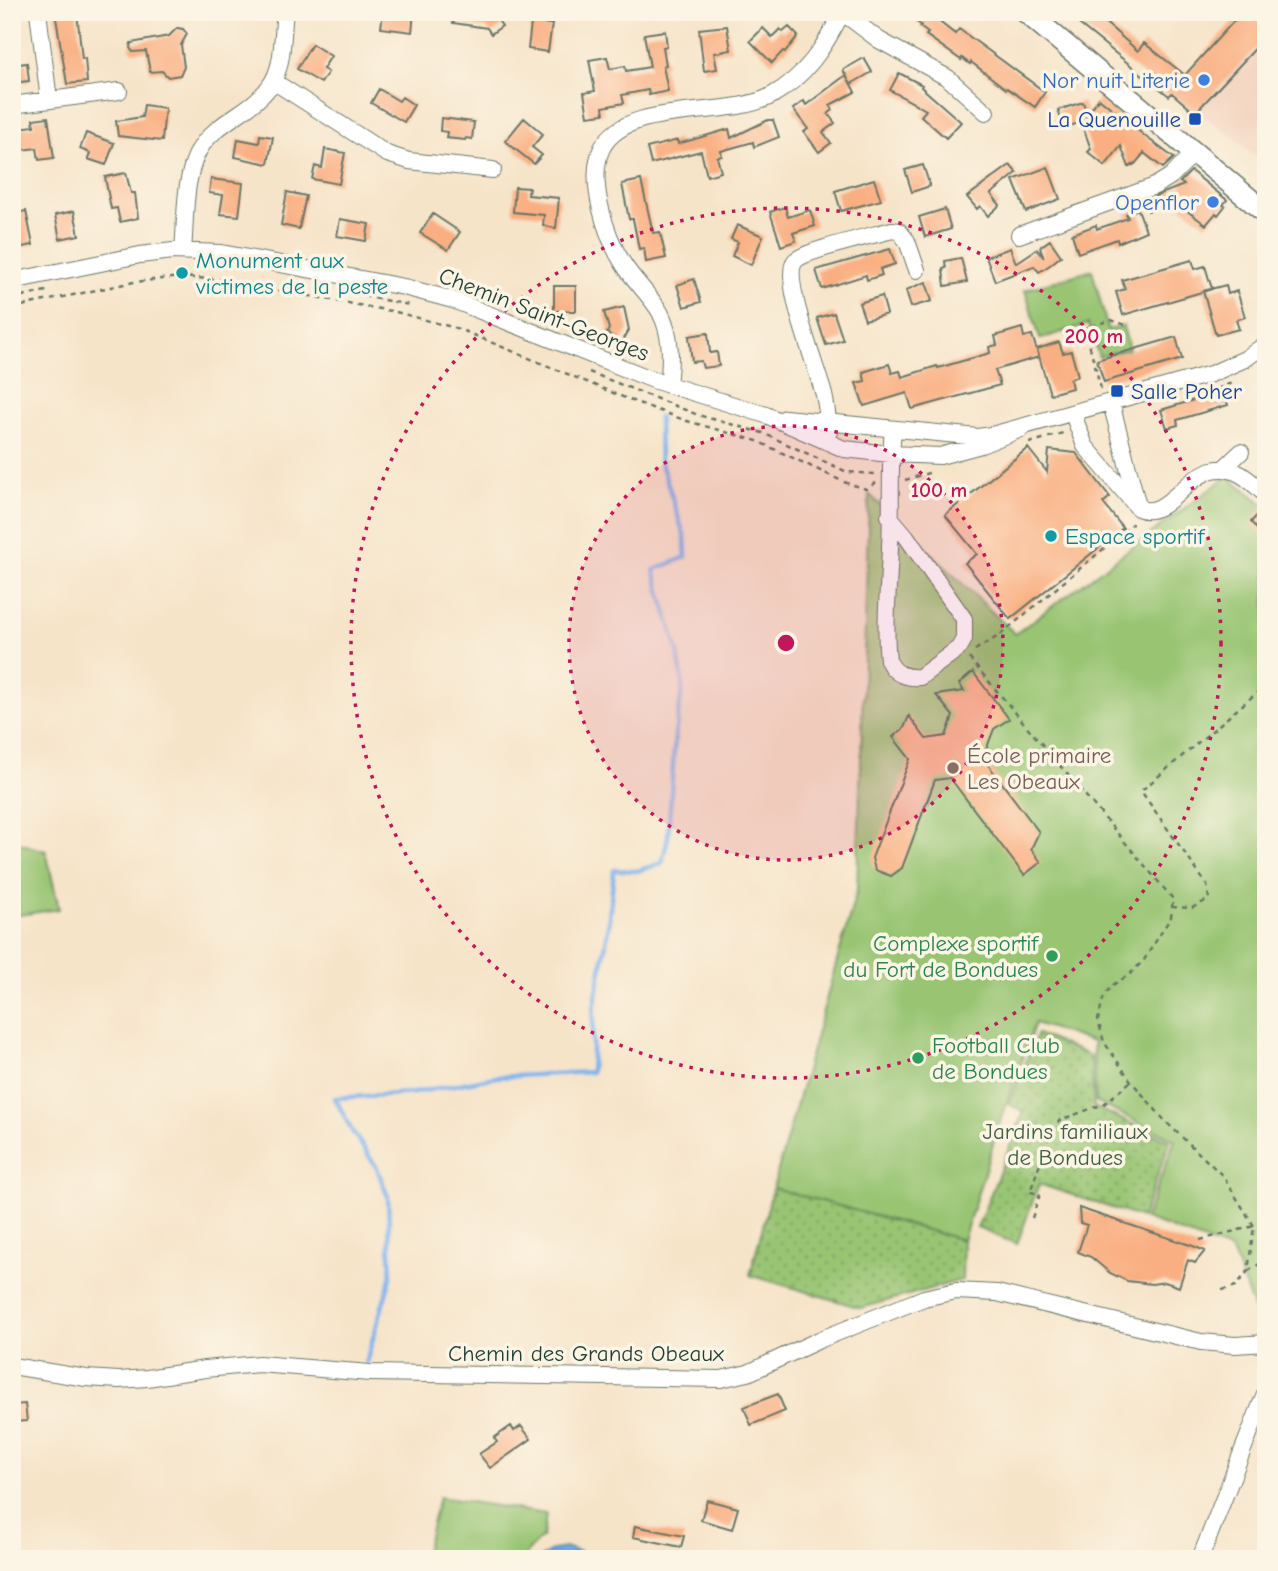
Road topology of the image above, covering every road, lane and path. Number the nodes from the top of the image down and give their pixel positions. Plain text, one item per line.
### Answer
1 (37, 12) edge
2 (285, 12) edge
3 (842, 12) edge
4 (1026, 12) edge
5 (273, 81) junction
6 (120, 91) dead end
7 (49, 100) junction
8 (12, 105) edge
9 (986, 112) dead end
10 (1194, 153) junction
11 (493, 170) dead end
12 (1266, 195) edge
13 (1266, 213) edge
14 (1019, 235) dead end
15 (183, 251) junction
16 (917, 270) dead end
17 (12, 281) edge
18 (1129, 326) dead end
19 (1266, 330) edge
20 (1266, 344) edge
21 (1219, 371) junction
22 (668, 385) junction
23 (1106, 405) junction
24 (1073, 414) junction
25 (766, 415) junction
26 (828, 424) junction
27 (892, 429) junction
28 (1021, 429) junction
29 (829, 444) junction
30 (1241, 452) dead end
31 (890, 454) junction
32 (1223, 469) junction
33 (1266, 495) edge
34 (1138, 508) junction
35 (889, 516) junction
36 (1266, 685) edge
37 (1172, 907) junction
38 (1131, 1081) junction
39 (1032, 1218) dead end
40 (1254, 1226) junction
41 (1266, 1233) edge
42 (1200, 1240) dead end
43 (1266, 1260) edge
44 (1248, 1271) junction
45 (1219, 1291) dead end
46 (1266, 1343) edge
47 (12, 1366) edge
48 (1266, 1391) edge
49 (1200, 1559) edge

1 - 7 street
2 - 5 street
3 - 9 street
3 - 22 street
4 - 10 main road
4 - 12 main road
5 - 11 street
5 - 15 street
6 - 7 street
7 - 8 street
10 - 13 main road
10 - 14 street
15 - 17 street, Chemin Saint-Georges
15 - 22 street, Chemin Saint-Georges
16 - 26 street
18 - 23 path
19 - 21 street, Chemin Saint-Georges
20 - 21 street, Chemin Saint-Georges
21 - 23 street, Chemin Saint-Georges
22 - 25 street, Chemin Saint-Georges
23 - 24 street, Chemin Saint-Georges
23 - 34 street
24 - 28 street, Chemin Saint-Georges
24 - 34 street
25 - 26 street, Chemin Saint-Georges
25 - 29 street, Chemin Saint-Georges
26 - 27 street, Chemin Saint-Georges
26 - 29 street
27 - 28 street, Chemin Saint-Georges
27 - 31 street
28 - 31 street, Chemin Saint-Georges
29 - 31 street, Chemin Saint-Georges
30 - 32 street
31 - 35 street
32 - 33 street
32 - 34 street
34 - 37 path
35 - 35 street
36 - 37 path
37 - 38 path
38 - 39 path
38 - 40 path
40 - 41 path
40 - 42 path
40 - 44 path
43 - 44 path
44 - 45 path
46 - 47 street, Chemin des Grands Obeaux
48 - 49 street

